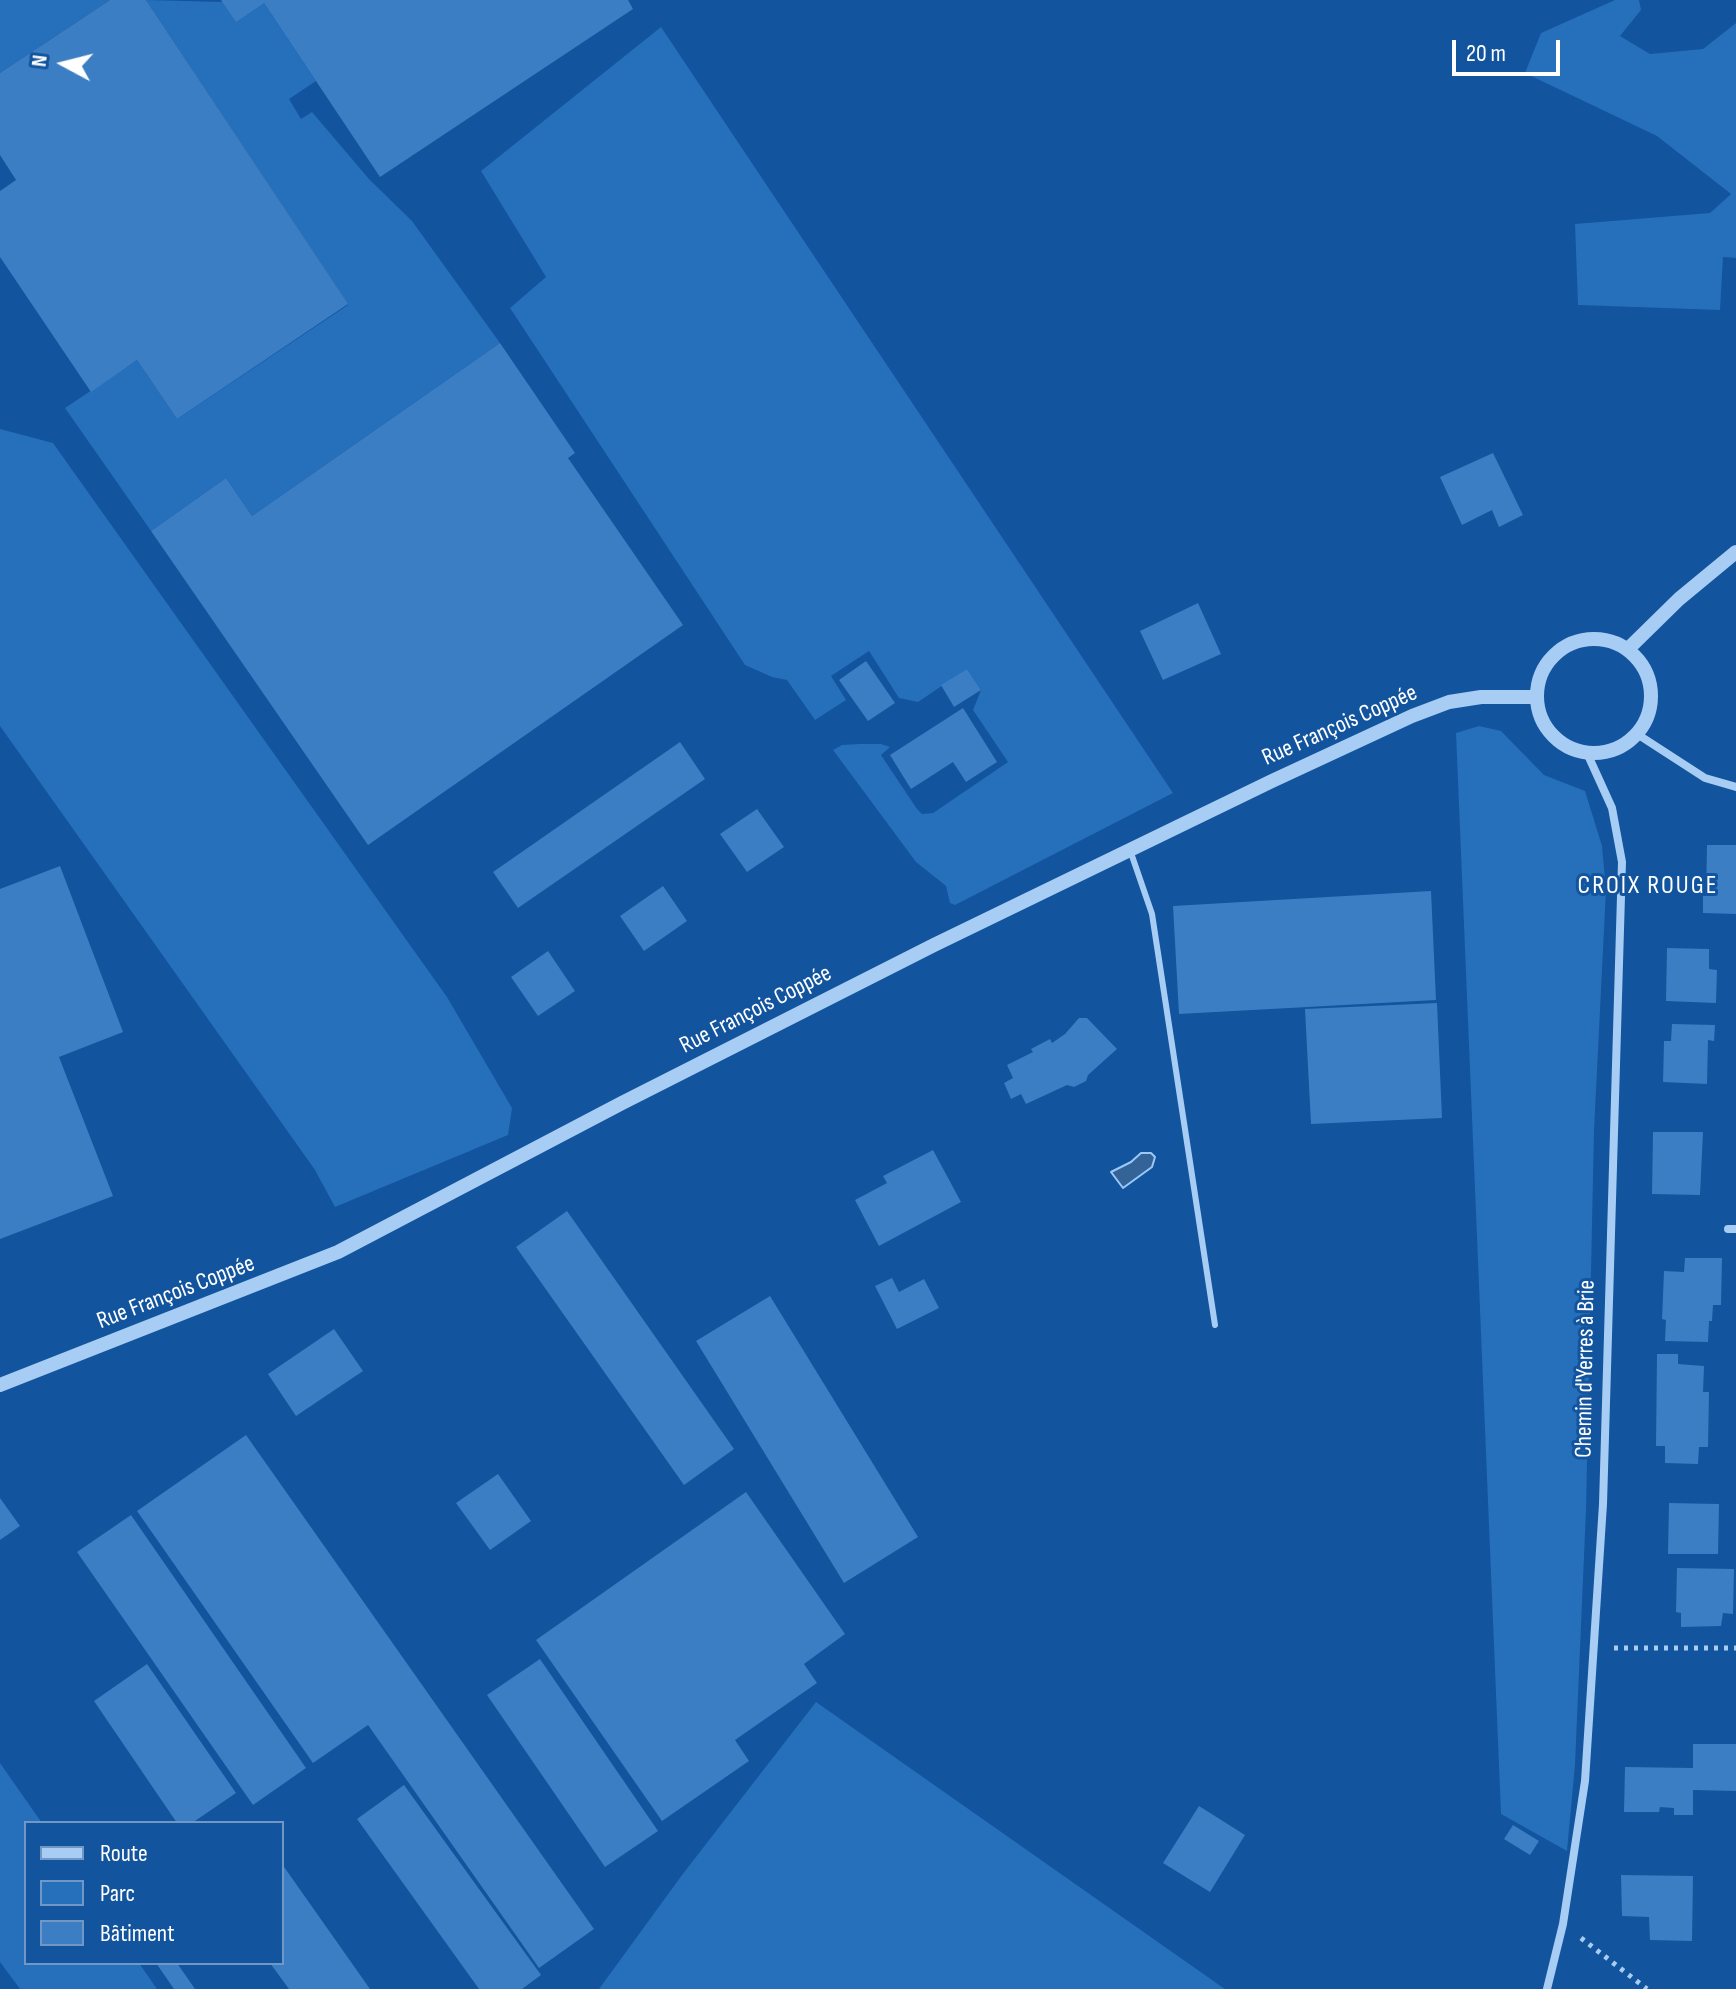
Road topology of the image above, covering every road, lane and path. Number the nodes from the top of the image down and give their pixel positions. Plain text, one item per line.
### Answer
1 (1736, 552) edge
2 (1628, 649) junction
3 (1537, 697) junction
4 (1637, 734) junction
5 (1587, 753) junction
6 (1736, 787) edge
7 (1130, 850) junction
8 (1215, 1325) dead end
9 (0, 1385) edge
10 (1593, 1648) junction
11 (1736, 1648) edge
12 (1563, 1924) junction
13 (1547, 1989) edge
14 (1647, 1989) edge

1 - 2 street
2 - 3 street
2 - 4 street
3 - 5 street
3 - 7 street, Rue François Coppée
4 - 5 street
4 - 6 street
5 - 10 street, Chemin d'Yerres à Brie
7 - 8 lane
7 - 9 street, Rue François Coppée
10 - 11 path
10 - 12 street, Chemin d'Yerres à Brie
12 - 13 street, Chemin d'Yerres à Brie
12 - 14 path

